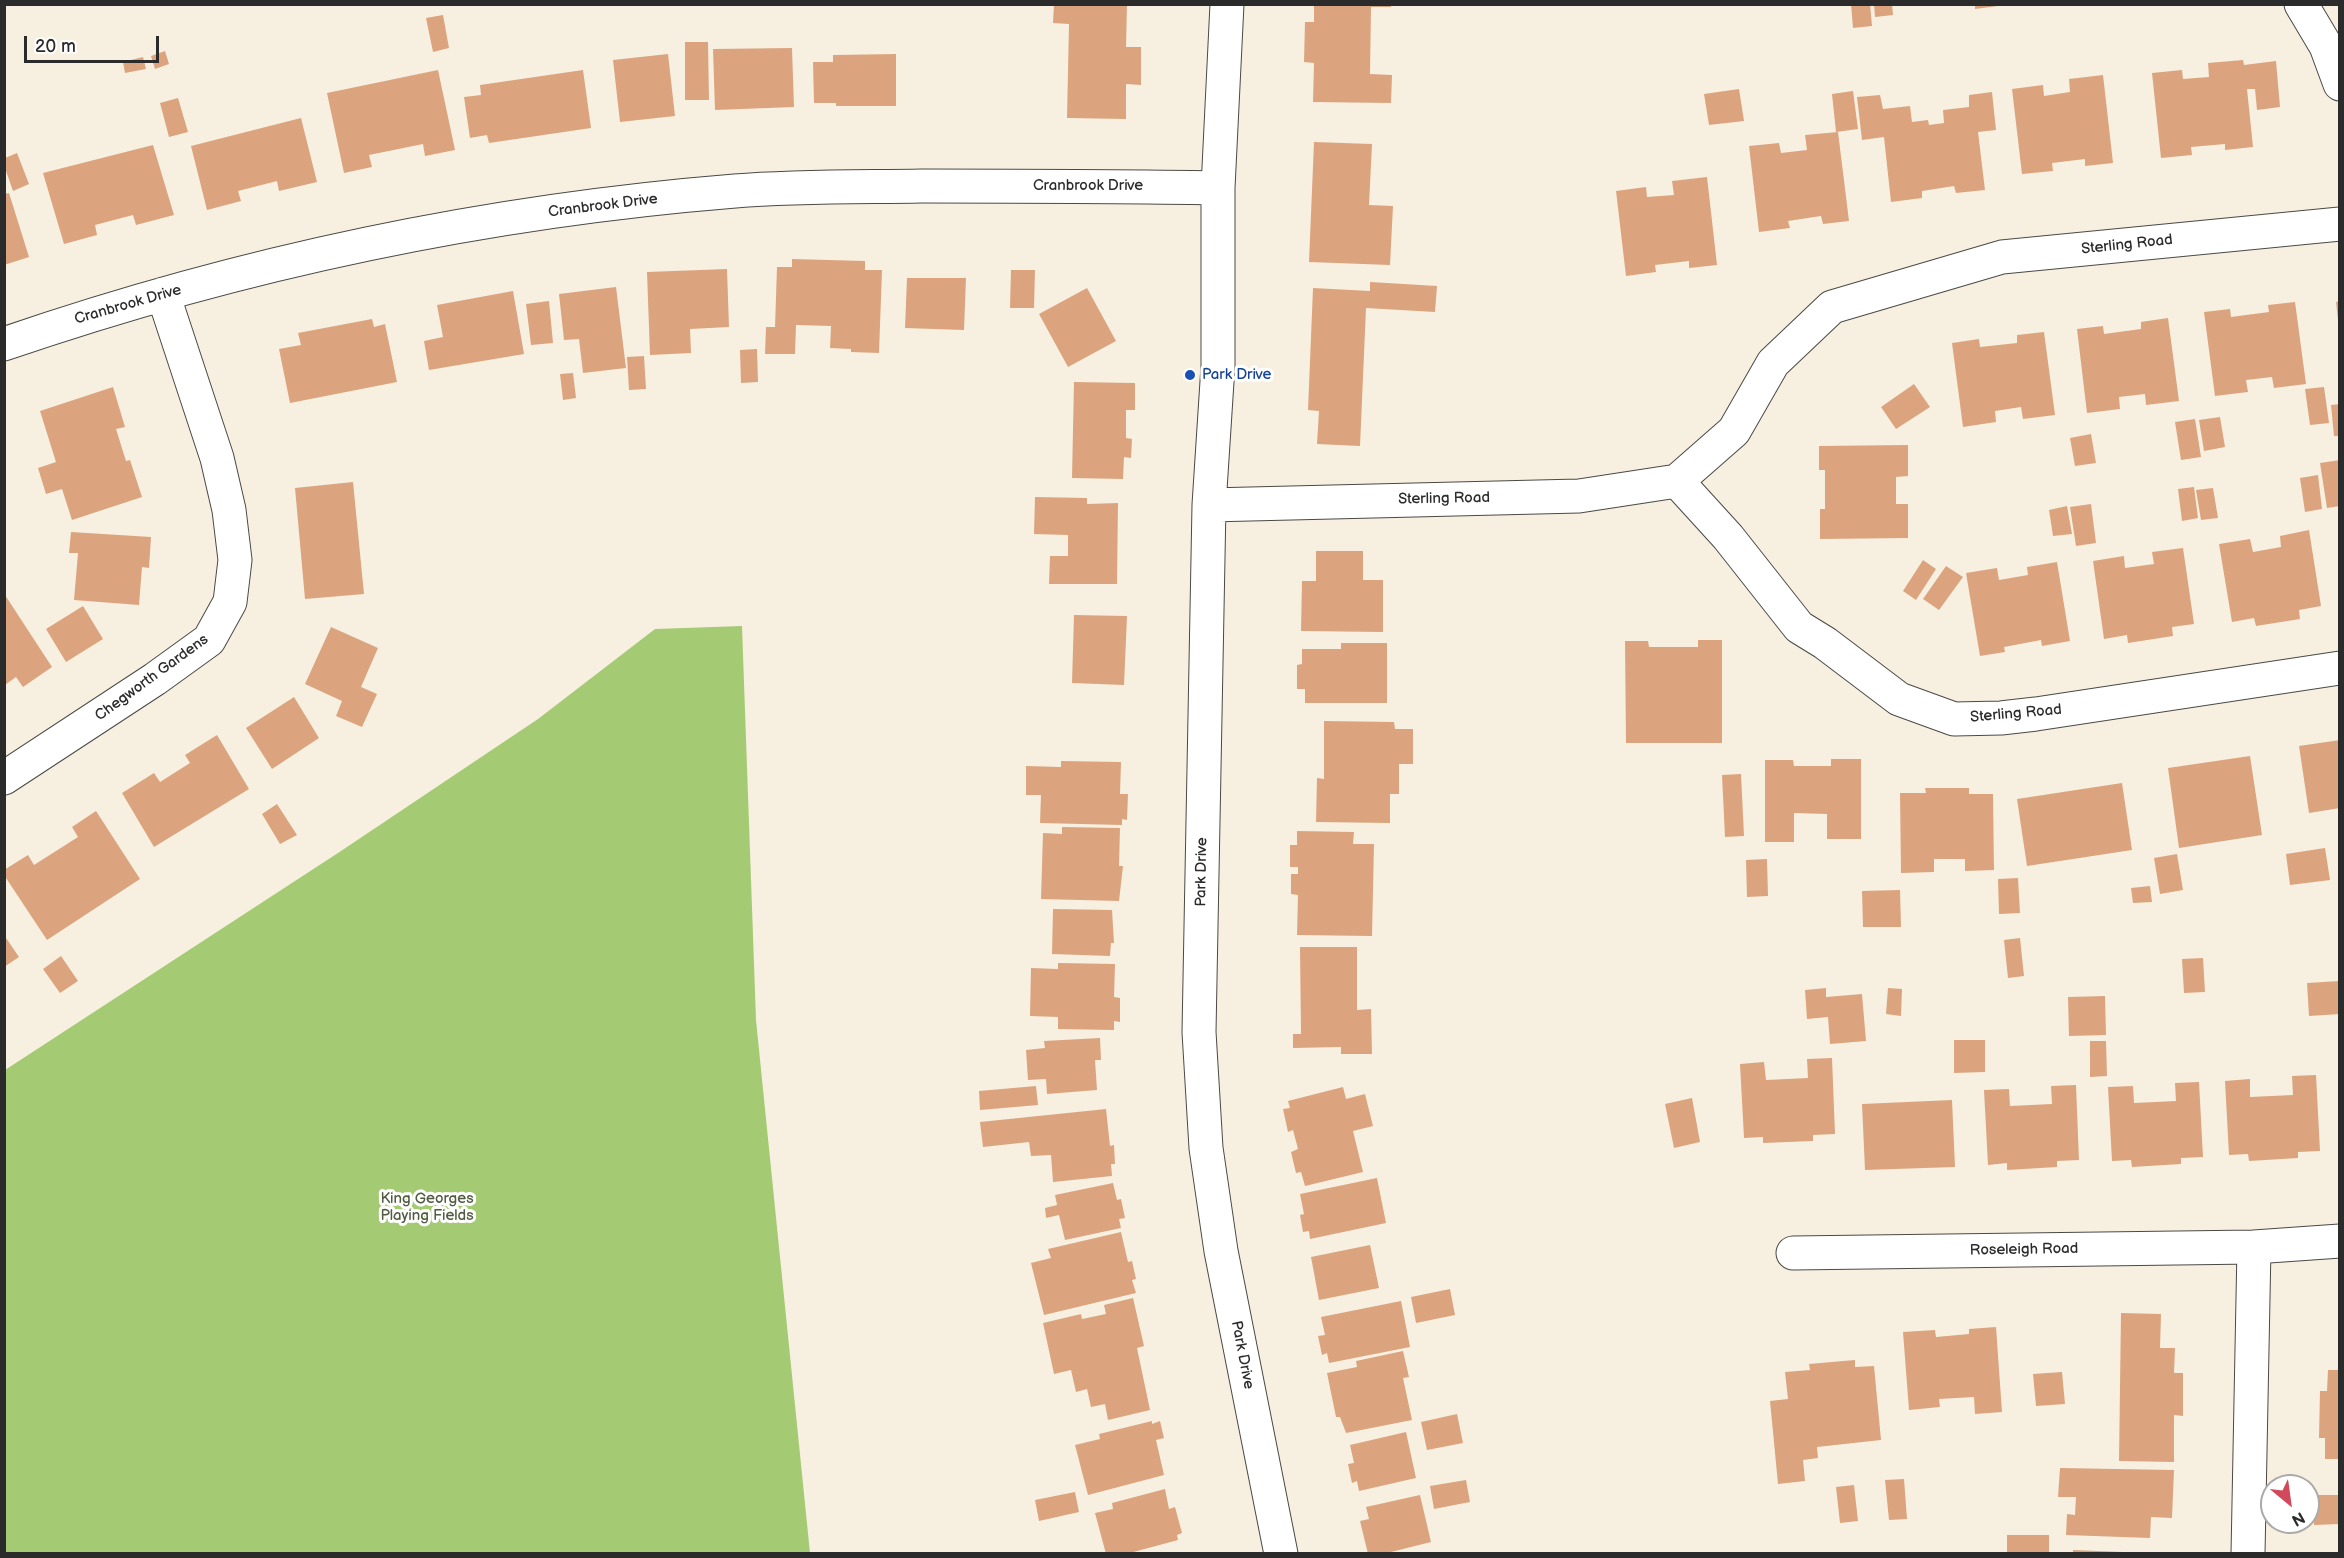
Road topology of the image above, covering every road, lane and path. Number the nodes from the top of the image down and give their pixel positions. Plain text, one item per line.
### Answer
1 (1227, 4) edge
2 (2301, 4) edge
3 (2340, 84) edge
4 (1218, 188) junction
5 (2340, 224) edge
6 (162, 294) junction
7 (4, 344) edge
8 (1677, 481) junction
9 (1209, 505) junction
10 (2340, 668) edge
11 (4, 778) edge
12 (2340, 1240) edge
13 (2254, 1246) junction
14 (1793, 1253) dead end
15 (1281, 1554) edge
16 (2248, 1554) edge

1 - 4 street, Park Drive
2 - 3 street
4 - 6 street, Cranbrook Drive
4 - 9 street, Park Drive
5 - 8 street, Sterling Road
6 - 7 street, Cranbrook Drive
6 - 11 street, Chegworth Gardens
8 - 9 street, Sterling Road
8 - 10 street, Sterling Road
9 - 15 street, Park Drive
12 - 13 street, Roseleigh Road
13 - 14 street, Roseleigh Road
13 - 16 street

